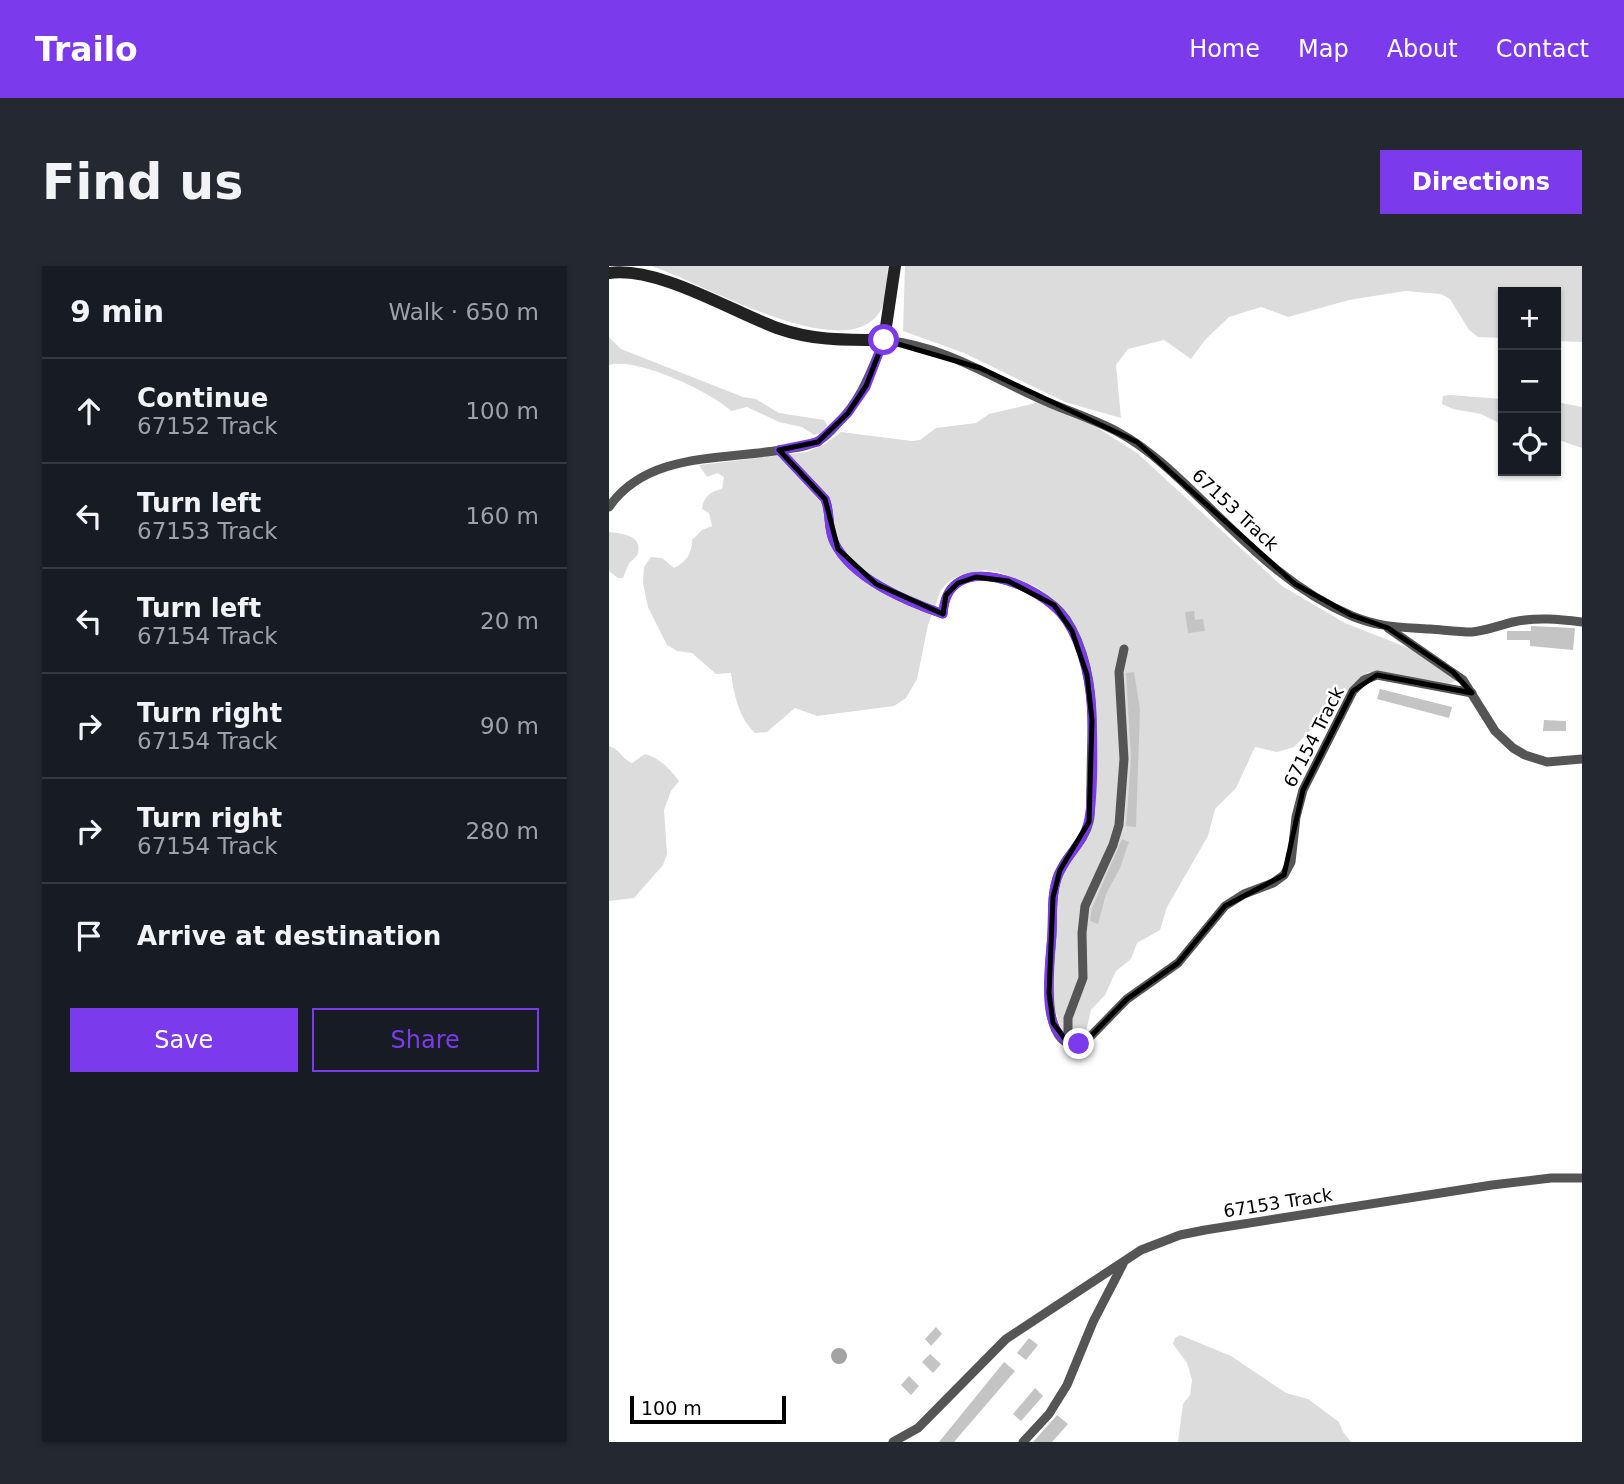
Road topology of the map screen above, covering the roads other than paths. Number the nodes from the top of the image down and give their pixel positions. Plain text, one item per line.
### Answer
1 (895, 268) edge
2 (609, 273) edge
3 (884, 340) junction
4 (779, 450) junction
5 (609, 508) edge
6 (1582, 622) edge
7 (1388, 628) junction
8 (1124, 649) dead end
9 (1472, 693) junction
10 (1582, 759) edge
11 (1068, 1043) junction
12 (1582, 1178) edge
13 (1124, 1262) junction
14 (893, 1442) edge
15 (1023, 1442) edge

1 - 3 street
2 - 3 street
3 - 4 street
3 - 7 street, 67153 Track
4 - 5 street
4 - 11 street
6 - 7 street, 67153 Track
7 - 9 street
8 - 11 street
9 - 10 street
9 - 11 street, 67154 Track
12 - 13 street, 67153 Track
13 - 14 street, 67153 Track
13 - 15 street

